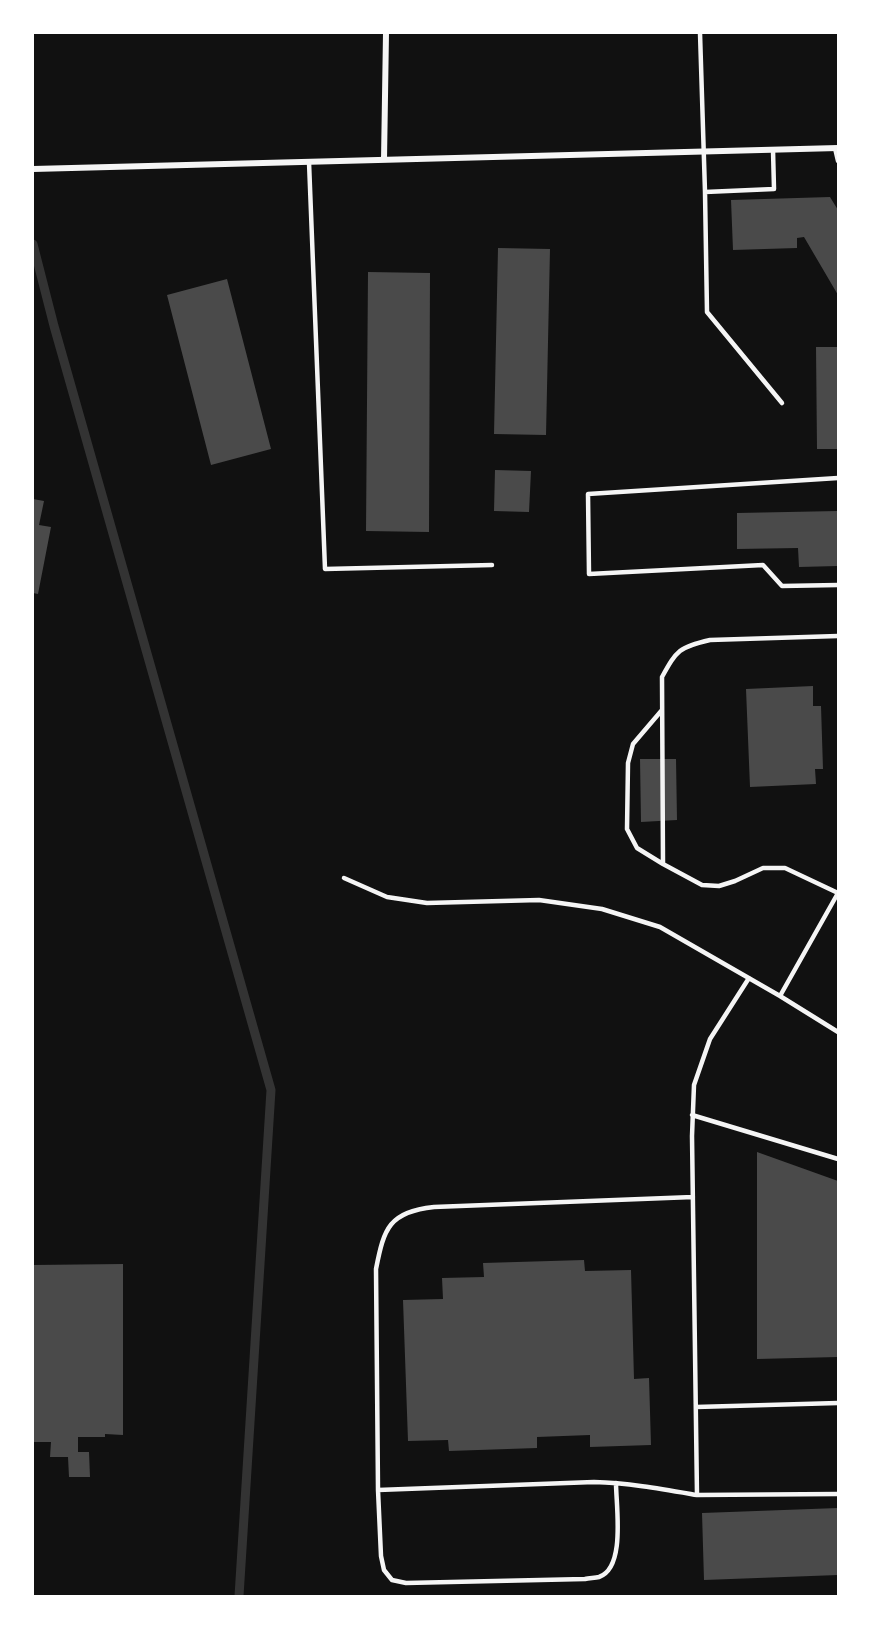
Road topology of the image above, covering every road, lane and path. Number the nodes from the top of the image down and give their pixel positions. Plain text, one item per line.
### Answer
1 (386, 33) edge
2 (700, 33) edge
3 (836, 148) edge
4 (773, 150) junction
5 (703, 152) junction
6 (384, 160) junction
7 (838, 161) edge
8 (309, 162) junction
9 (33, 168) edge
10 (705, 192) junction
11 (782, 403) dead end
12 (838, 478) edge
13 (492, 565) dead end
14 (838, 585) edge
15 (838, 636) edge
16 (662, 710) junction
17 (663, 864) junction
18 (344, 878) dead end
19 (838, 893) edge
20 (749, 978) junction
21 (780, 996) junction
22 (838, 1032) edge
23 (692, 1115) junction
24 (838, 1159) edge
25 (693, 1197) junction
26 (838, 1403) edge
27 (696, 1407) junction
28 (616, 1483) junction
29 (378, 1490) junction
30 (838, 1494) edge
31 (697, 1495) junction

1 - 6 street
2 - 5 lane
3 - 4 street
3 - 7 lane
4 - 5 street
4 - 10 lane
5 - 6 street
5 - 10 lane
6 - 8 street
8 - 9 street
8 - 13 lane
10 - 11 lane
12 - 14 lane
15 - 16 lane
16 - 17 lane
16 - 17 lane
17 - 19 lane
18 - 20 lane
19 - 21 lane
20 - 21 lane
20 - 23 lane
21 - 22 lane
23 - 24 lane
23 - 25 lane
25 - 27 lane
25 - 29 lane
26 - 27 lane
27 - 31 lane
28 - 29 lane
28 - 29 lane
28 - 31 lane
30 - 31 lane

